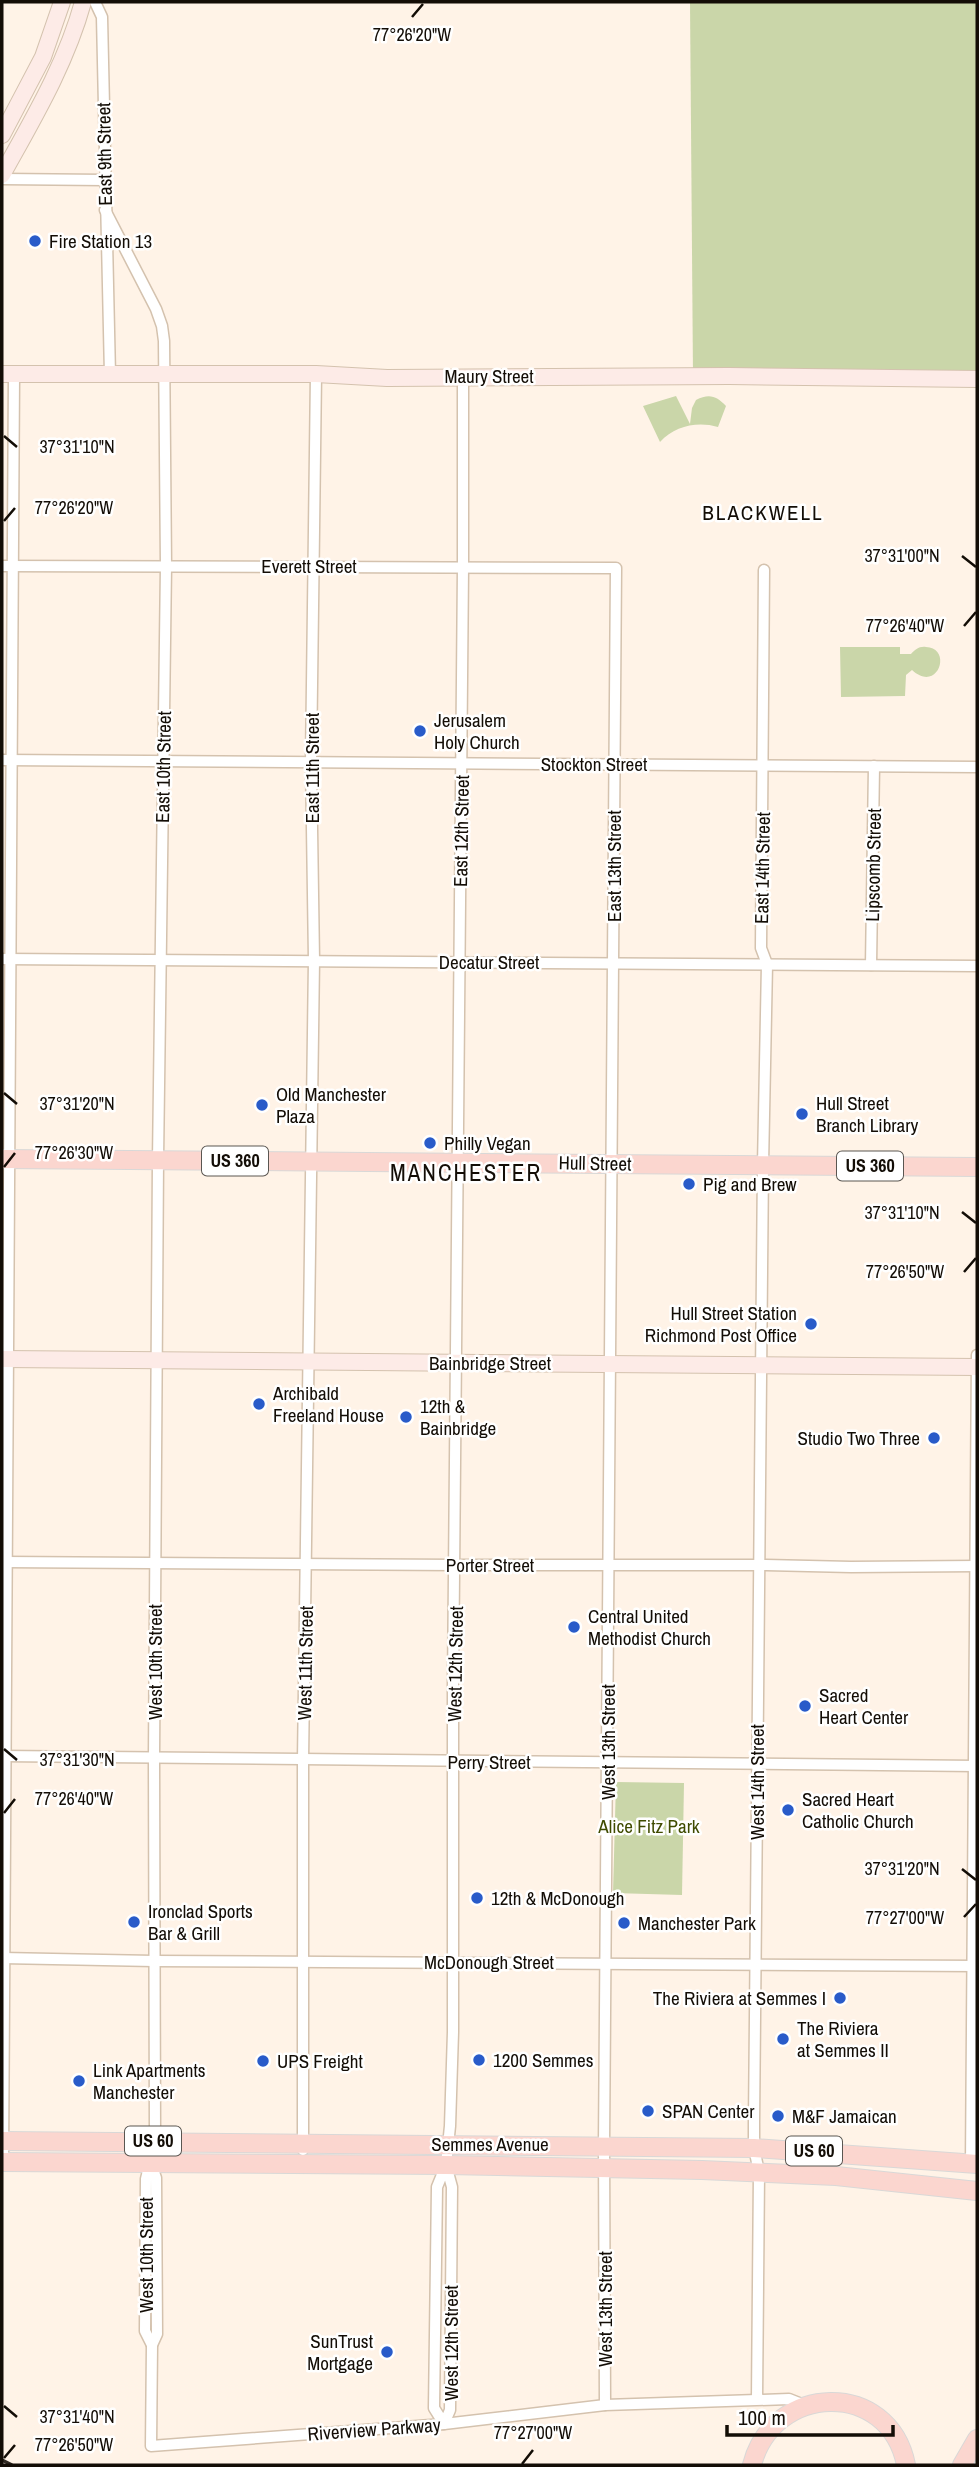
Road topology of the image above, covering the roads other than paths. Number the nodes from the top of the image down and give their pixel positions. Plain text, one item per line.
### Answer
1 (62, 2) edge
2 (83, 2) edge
3 (95, 2) edge
4 (2, 135) edge
5 (2, 177) edge
6 (105, 180) junction
7 (105, 210) junction
8 (8, 374) edge
9 (164, 374) junction
10 (316, 374) junction
11 (110, 375) junction
12 (463, 376) junction
13 (977, 379) edge
14 (314, 565) junction
15 (8, 566) edge
16 (166, 566) junction
17 (463, 567) junction
18 (616, 568) joint
19 (764, 570) dead end
20 (7, 760) edge
21 (163, 761) junction
22 (312, 762) junction
23 (462, 764) junction
24 (615, 764) junction
25 (763, 765) junction
26 (874, 766) junction
27 (977, 767) edge
28 (6, 959) edge
29 (162, 960) junction
30 (314, 960) junction
31 (460, 963) junction
32 (614, 963) junction
33 (767, 964) junction
34 (871, 965) junction
35 (977, 966) edge
36 (6, 1159) edge
37 (158, 1160) junction
38 (459, 1161) junction
39 (311, 1162) junction
40 (612, 1163) junction
41 (763, 1165) junction
42 (977, 1167) edge
43 (977, 1355) edge
44 (5, 1359) edge
45 (158, 1360) junction
46 (308, 1362) junction
47 (457, 1363) junction
48 (611, 1364) junction
49 (761, 1365) junction
50 (977, 1367) edge
51 (5, 1562) edge
52 (155, 1563) junction
53 (306, 1564) junction
54 (456, 1565) junction
55 (609, 1565) junction
56 (759, 1565) junction
57 (977, 1566) edge
58 (4, 1756) edge
59 (154, 1758) junction
60 (303, 1760) junction
61 (454, 1762) junction
62 (608, 1763) junction
63 (758, 1765) junction
64 (976, 1766) edge
65 (3, 1958) edge
66 (155, 1961) junction
67 (303, 1961) junction
68 (453, 1962) junction
69 (605, 1963) junction
70 (756, 1964) junction
71 (975, 1966) edge
72 (2, 2141) edge
73 (155, 2141) junction
74 (303, 2144) junction
75 (448, 2144) junction
76 (604, 2145) junction
77 (754, 2148) junction
78 (2, 2162) edge
79 (974, 2163) edge
80 (151, 2164) junction
81 (303, 2165) junction
82 (446, 2165) junction
83 (604, 2168) junction
84 (759, 2172) junction
85 (977, 2191) edge
86 (757, 2399) junction
87 (605, 2405) junction
88 (804, 2405) junction
89 (444, 2424) junction
90 (977, 2439) edge
91 (151, 2446) joint
92 (752, 2465) edge
93 (906, 2465) edge
94 (962, 2465) edge

1 - 4 street
2 - 5 street
3 - 6 street, East 9th Street
5 - 6 street
6 - 7 street, East 9th Street
7 - 9 street, East 10th Street
7 - 11 street, East 9th Street
8 - 11 street, Maury Street
8 - 15 street
9 - 10 street, Maury Street
9 - 11 street, Maury Street
9 - 16 street, East 10th Street
10 - 12 street, Maury Street
10 - 14 street, East 11th Street
12 - 13 street, Maury Street
12 - 17 street, East 12th Street
14 - 16 street, Everett Street
14 - 17 street, Everett Street
14 - 22 street, East 11th Street
15 - 16 street, Everett Street
15 - 20 street
16 - 21 street, East 10th Street
17 - 18 street, Everett Street
17 - 23 street, East 12th Street
18 - 24 street, East 13th Street
19 - 25 street, East 14th Street
20 - 21 street, Stockton Street
20 - 28 street
21 - 22 street, Stockton Street
21 - 29 street, East 10th Street
22 - 23 street, Stockton Street
22 - 30 street, East 11th Street
23 - 24 street, Stockton Street
23 - 31 street, East 12th Street
24 - 25 street, Stockton Street
24 - 32 street, East 13th Street
25 - 26 street, Stockton Street
25 - 33 street, East 14th Street
26 - 27 street, Stockton Street
26 - 34 street, Lipscomb Street
28 - 29 street, Decatur Street
28 - 36 street
29 - 30 street, Decatur Street
29 - 37 street, East 10th Street
30 - 31 street, Decatur Street
30 - 39 street, East 11th Street
31 - 32 street, Decatur Street
31 - 38 street, East 12th Street
32 - 33 street, Decatur Street
32 - 40 street, East 13th Street
33 - 34 street, Decatur Street
33 - 41 street, East 14th Street
34 - 35 street, Decatur Street
36 - 37 main road, Hull Street / US 360
36 - 44 street
37 - 39 main road, Hull Street / US 360
37 - 45 street, West 10th Street
38 - 39 main road, Hull Street / US 360
38 - 40 main road, Hull Street / US 360
38 - 47 street, West 12th Street
39 - 46 street, West 11th Street
40 - 41 main road, Hull Street / US 360
40 - 48 street, West 13th Street
41 - 42 main road, Hull Street / US 360
41 - 49 street, West 14th Street
43 - 50 street
44 - 45 street, Bainbridge Street
44 - 51 street
45 - 46 street, Bainbridge Street
45 - 52 street, West 10th Street
46 - 47 street, Bainbridge Street
46 - 53 street, West 11th Street
47 - 48 street, Bainbridge Street
47 - 54 street, West 12th Street
48 - 49 street, Bainbridge Street
48 - 55 street, West 13th Street
49 - 50 street, Bainbridge Street
49 - 56 street, West 14th Street
50 - 57 street
51 - 52 street, Porter Street
51 - 58 street
52 - 53 street, Porter Street
52 - 59 street, West 10th Street
53 - 54 street, Porter Street
53 - 60 street, West 11th Street
54 - 55 street, Porter Street
54 - 61 street, West 12th Street
55 - 56 street, Porter Street
55 - 62 street, West 13th Street
56 - 57 street, Porter Street
56 - 63 street, West 14th Street
57 - 64 street
58 - 59 street, Perry Street
58 - 65 street
59 - 60 street, Perry Street
59 - 66 street, West 10th Street
60 - 61 street, Perry Street
60 - 67 street, West 11th Street
61 - 62 street, Perry Street
61 - 68 street, West 12th Street
62 - 63 street, Perry Street
62 - 69 street, West 13th Street
63 - 64 street, Perry Street
63 - 70 street, West 14th Street
64 - 71 street
65 - 66 street, McDonough Street
65 - 72 street
66 - 67 street, McDonough Street
66 - 73 street, West 10th Street
67 - 68 street, McDonough Street
67 - 74 street, West 11th Street
68 - 69 street, McDonough Street
68 - 75 street, West 12th Street
69 - 70 street, McDonough Street
69 - 76 street, West 13th Street
70 - 71 street, McDonough Street
70 - 77 street, West 14th Street
71 - 79 street
72 - 73 main road, Semmes Avenue / US 60
72 - 78 street
73 - 74 main road, Semmes Avenue / US 60
73 - 80 street, West 10th Street
74 - 75 main road, Semmes Avenue / US 60
74 - 81 street, West 11th Street
75 - 76 main road, Semmes Avenue / US 60
75 - 82 street, West 12th Street
76 - 77 main road, Semmes Avenue / US 60
76 - 83 street, West 13th Street
77 - 79 main road, Semmes Avenue / US 60
77 - 84 street, West 14th Street
78 - 80 main road, Semmes Avenue / US 60
80 - 81 main road, Semmes Avenue / US 60
80 - 91 street, West 10th Street
81 - 82 main road, Semmes Avenue / US 60
82 - 83 main road, Semmes Avenue / US 60
82 - 89 street, West 12th Street
82 - 89 street, West 12th Street
83 - 84 main road, Semmes Avenue / US 60
83 - 87 street, West 13th Street
84 - 85 main road, Semmes Avenue / US 60
84 - 86 street, West 14th Street
86 - 87 street, Riverview Parkway
86 - 88 street, Riverview Parkway
87 - 89 street, Riverview Parkway
88 - 92 main road
88 - 93 main road
89 - 91 street, Riverview Parkway
90 - 94 main road

